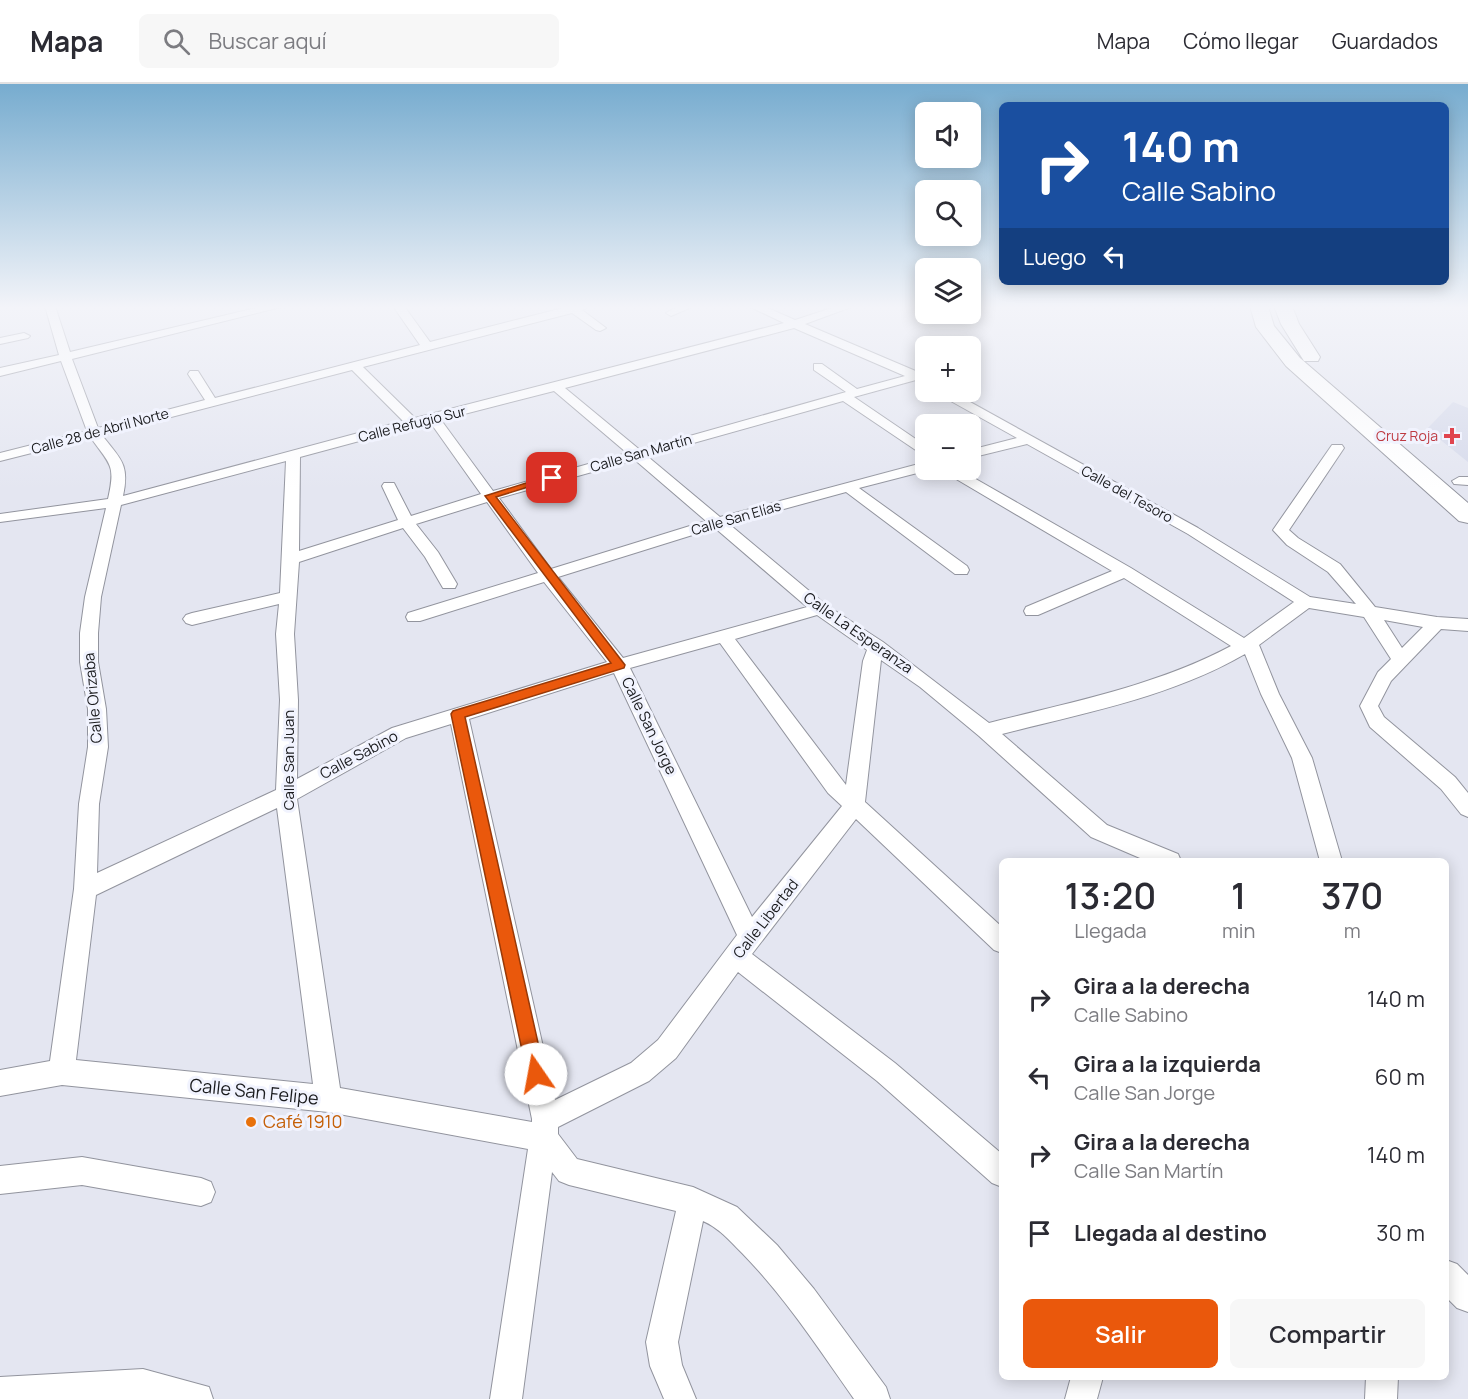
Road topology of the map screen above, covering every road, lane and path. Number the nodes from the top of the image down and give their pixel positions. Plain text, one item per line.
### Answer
1 (20, 367) edge
2 (70, 367) edge
3 (341, 367) edge
4 (357, 367) edge
5 (630, 367) edge
6 (818, 367) dead end
7 (1299, 367) edge
8 (1319, 367) edge
9 (0, 372) edge
10 (194, 374) dead end
11 (915, 375) edge
12 (556, 387) junction
13 (849, 395) junction
14 (212, 402) junction
15 (962, 402) edge
16 (433, 418) junction
17 (412, 423) junction
18 (93, 432) junction
19 (1030, 439) junction
20 (915, 445) edge
21 (1337, 447) dead end
22 (981, 451) edge
23 (293, 455) junction
24 (635, 455) junction
25 (0, 457) edge
26 (915, 469) edge
27 (968, 480) edge
28 (1465, 484) edge
29 (389, 486) dead end
30 (849, 487) junction
31 (490, 496) junction
32 (113, 502) junction
33 (1468, 516) edge
34 (2, 522) edge
35 (406, 522) junction
36 (718, 522) junction
37 (291, 559) junction
38 (961, 570) dead end
39 (1125, 572) junction
40 (548, 574) junction
41 (449, 584) dead end
42 (286, 597) junction
43 (1306, 602) junction
44 (820, 609) junction
45 (1032, 611) dead end
46 (1368, 613) junction
47 (414, 617) dead end
48 (192, 619) dead end
49 (1437, 623) junction
50 (1468, 625) edge
51 (724, 636) junction
52 (1246, 644) junction
53 (877, 646) junction
54 (1400, 659) junction
55 (619, 665) junction
56 (458, 714) junction
57 (986, 731) junction
58 (285, 795) junction
59 (854, 806) junction
60 (1468, 808) edge
61 (1163, 858) edge
62 (1330, 858) edge
63 (85, 889) junction
64 (999, 939) edge
65 (743, 946) junction
66 (62, 1072) junction
67 (0, 1083) edge
68 (328, 1099) junction
69 (544, 1129) junction
70 (999, 1170) edge
71 (0, 1180) edge
72 (201, 1192) dead end
73 (693, 1201) junction
74 (1449, 1278) edge
75 (1468, 1297) edge
76 (1086, 1380) edge
77 (1382, 1380) edge
78 (0, 1393) edge
79 (197, 1399) edge
80 (506, 1399) edge
81 (680, 1399) edge
82 (874, 1399) edge
83 (1082, 1399) edge
84 (1381, 1399) edge

1 - 9 street
2 - 18 street, Calle Orizaba
3 - 14 street, Calle 28 de Abril Norte
4 - 17 street
5 - 12 street, Calle Refugio Sur
6 - 13 street
7 - 33 main road
8 - 28 main road
10 - 14 street
11 - 13 street, Calle San Martín
12 - 16 street, Calle Refugio Sur
12 - 24 street, Calle La Esperanza
13 - 20 street
13 - 24 street, Calle San Martín
14 - 18 street, Calle 28 de Abril Norte
15 - 19 street, Calle del Tesoro
16 - 17 street, Calle Refugio Sur
16 - 31 street, Calle San Jorge
17 - 23 street, Calle Refugio Sur
18 - 25 street, Calle 28 de Abril Norte
18 - 32 street, Calle Orizaba
19 - 22 street
19 - 43 street, Calle del Tesoro
21 - 46 street
23 - 32 street, Calle Refugio Sur
23 - 37 street, Calle San Juan
24 - 31 street, Calle San Martín
24 - 36 street, Calle La Esperanza
26 - 30 street, Calle San Elías
27 - 39 street
29 - 35 street
30 - 36 street, Calle San Elías
30 - 38 street
31 - 35 street, Calle San Martín
31 - 40 street, Calle San Jorge
32 - 34 street, Calle Refugio Sur
32 - 63 street, Calle Orizaba
35 - 37 street, Calle San Martín
35 - 41 street
36 - 40 street, Calle San Elías
36 - 44 street, Calle La Esperanza
37 - 42 street, Calle San Juan
39 - 45 street
39 - 52 street
40 - 47 street, Calle San Elías
40 - 55 street, Calle San Jorge
42 - 48 street
42 - 58 street, Calle San Juan
43 - 46 street, Calle del Tesoro
43 - 52 street
44 - 51 street, Calle Sabino
44 - 53 street, Calle La Esperanza
46 - 49 street, Calle del Tesoro
46 - 54 street
49 - 50 street, Calle del Tesoro
49 - 54 street
51 - 55 street, Calle Sabino
51 - 59 street
52 - 57 street
52 - 62 street
53 - 57 street, Calle La Esperanza
53 - 59 street
54 - 60 street
55 - 56 street, Calle Sabino
55 - 65 street, Calle San Jorge
56 - 58 street, Calle Sabino
56 - 69 street
57 - 61 street, Calle La Esperanza
58 - 63 street, Calle Sabino
58 - 68 street, Calle San Juan
59 - 64 street
59 - 65 street, Calle Libertad
63 - 66 street, Calle Orizaba
65 - 69 street, Calle Libertad
65 - 70 street
66 - 67 street, Calle San Felipe
66 - 68 street, Calle San Felipe
68 - 69 street, Calle San Felipe
69 - 73 street
69 - 80 street
71 - 72 street
73 - 81 street
73 - 82 street
74 - 75 street
76 - 83 street
77 - 84 street
78 - 79 street

